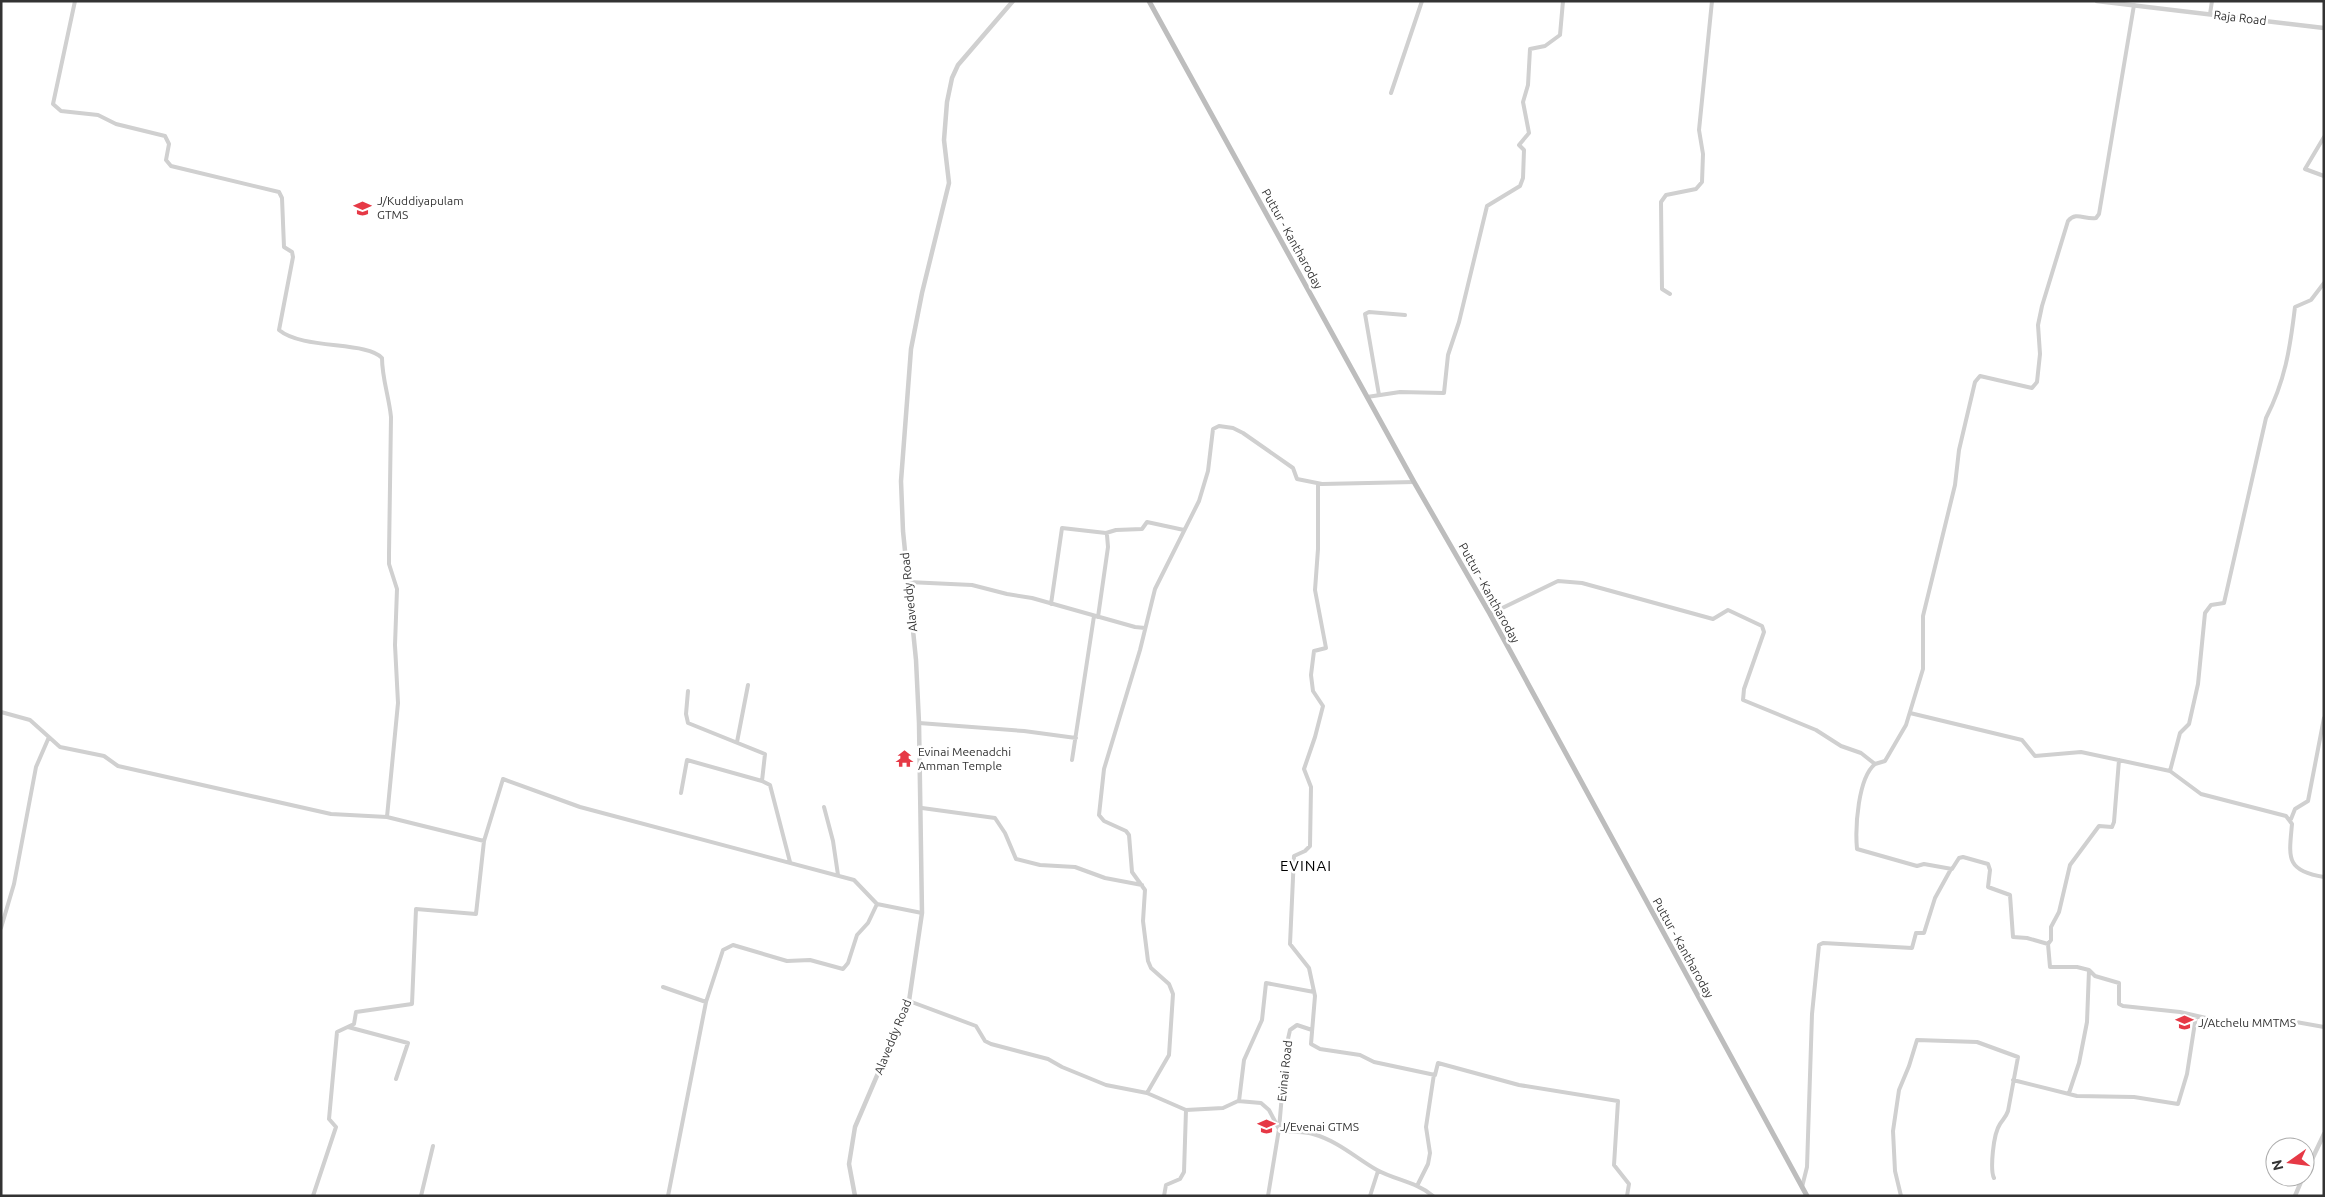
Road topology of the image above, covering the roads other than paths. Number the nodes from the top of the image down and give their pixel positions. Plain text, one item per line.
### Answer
1 (74, 1) edge
2 (1013, 1) edge
3 (1149, 1) edge
4 (1422, 1) edge
5 (1563, 1) edge
6 (1712, 1) edge
7 (2097, 1) edge
8 (2212, 1) edge
9 (2134, 5) junction
10 (2210, 14) junction
11 (2324, 28) edge
12 (1391, 93) dead end
13 (2324, 137) edge
14 (2324, 176) edge
15 (2324, 283) edge
16 (1670, 294) dead end
17 (1405, 315) dead end
18 (1379, 395) junction
19 (1367, 396) junction
20 (1414, 482) junction
21 (1318, 484) junction
22 (1184, 530) junction
23 (1107, 535) dead end
24 (908, 582) junction
25 (1051, 604) junction
26 (1490, 614) junction
27 (1096, 617) junction
28 (1145, 628) junction
29 (748, 685) dead end
30 (688, 691) dead end
31 (1, 712) edge
32 (1910, 713) junction
33 (2324, 718) edge
34 (919, 724) junction
35 (49, 737) junction
36 (1076, 738) junction
37 (737, 742) junction
38 (1072, 760) dead end
39 (2119, 760) junction
40 (1875, 764) junction
41 (2170, 772) junction
42 (762, 781) junction
43 (681, 793) dead end
44 (824, 807) dead end
45 (922, 808) junction
46 (387, 817) junction
47 (2291, 819) junction
48 (484, 841) junction
49 (790, 862) junction
50 (1951, 869) junction
51 (838, 875) junction
52 (2324, 877) edge
53 (1144, 886) junction
54 (877, 904) junction
55 (922, 914) junction
56 (1, 928) edge
57 (2048, 944) junction
58 (2089, 970) junction
59 (663, 987) dead end
60 (1314, 992) junction
61 (909, 1001) junction
62 (706, 1002) junction
63 (2196, 1016) junction
64 (348, 1027) junction
65 (2324, 1027) edge
66 (1312, 1030) junction
67 (1434, 1074) junction
68 (396, 1079) dead end
69 (2013, 1080) junction
70 (1147, 1093) junction
71 (2069, 1093) junction
72 (1239, 1101) junction
73 (1186, 1110) junction
74 (1279, 1129) junction
75 (2324, 1134) edge
76 (433, 1146) dead end
77 (2315, 1152) edge
78 (1378, 1170) junction
79 (1994, 1178) dead end
80 (1417, 1186) junction
81 (1802, 1187) junction
82 (314, 1196) edge
83 (422, 1196) edge
84 (668, 1196) edge
85 (855, 1196) edge
86 (1164, 1196) edge
87 (1268, 1196) edge
88 (1370, 1196) edge
89 (1433, 1196) edge
90 (1627, 1196) edge
91 (1807, 1196) edge
92 (1901, 1196) edge

1 - 46 street
2 - 24 street, Alaveddy Road
3 - 19 main road, Puttur - Kantharoday
4 - 12 street
5 - 18 street
6 - 16 street
7 - 9 street, Raja Road
8 - 10 street
9 - 10 street, Raja Road
9 - 32 street
10 - 11 street, Raja Road
13 - 14 street
15 - 41 street
17 - 18 street
18 - 19 street
19 - 20 main road, Puttur - Kantharoday
20 - 21 street
20 - 26 main road, Puttur - Kantharoday
21 - 22 street
21 - 60 street
22 - 25 street
22 - 28 street
23 - 27 street
24 - 25 street
24 - 34 street, Alaveddy Road
25 - 27 street
26 - 40 street
26 - 81 main road, Puttur - Kantharoday
27 - 28 street
27 - 36 street
28 - 53 street
29 - 37 street
30 - 37 street
31 - 35 street
32 - 39 street
32 - 40 street
33 - 47 street
34 - 36 street
34 - 45 street, Alaveddy Road
35 - 46 street
35 - 56 street
36 - 38 street
37 - 42 street
39 - 41 street
39 - 57 street
40 - 50 street
41 - 47 street
42 - 43 street
42 - 49 street
44 - 51 street
45 - 53 street
45 - 55 street, Alaveddy Road
46 - 48 street
47 - 52 street
48 - 49 street
48 - 64 street
49 - 51 street
50 - 57 street
50 - 81 street
51 - 54 street
53 - 70 street
54 - 55 street
54 - 62 street
55 - 61 street, Alaveddy Road
57 - 58 street
58 - 63 street
58 - 71 street
59 - 62 street
60 - 66 street
60 - 72 street
61 - 70 street
61 - 85 street, Alaveddy Road
62 - 84 street
63 - 65 street
63 - 71 street
64 - 68 street
64 - 82 street
66 - 67 street
66 - 74 street, Evinai Road
67 - 80 street
67 - 90 street
69 - 71 street
69 - 79 street
69 - 92 street
70 - 73 street
72 - 73 street
72 - 74 street
73 - 86 street
74 - 78 street
74 - 87 street, Evinai Road
75 - 77 street
76 - 83 street
78 - 80 street
78 - 88 street
80 - 89 street
81 - 91 main road, Puttur - Kantharoday

